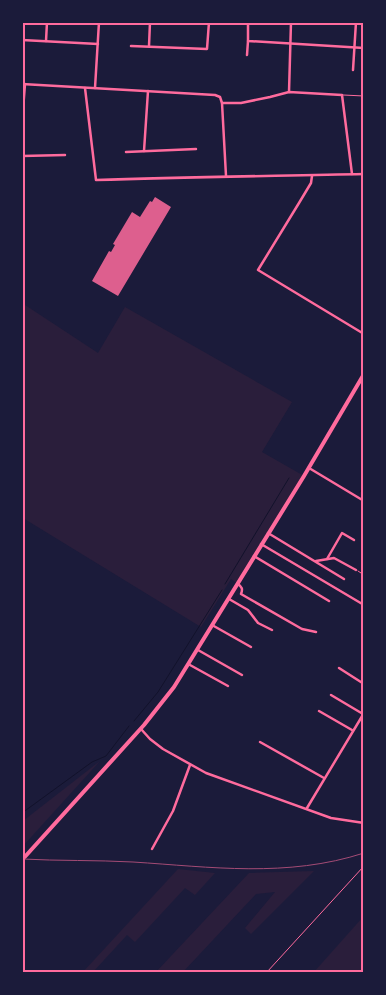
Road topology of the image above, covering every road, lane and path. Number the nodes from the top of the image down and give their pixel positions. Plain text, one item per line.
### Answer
1 (47, 22) edge
2 (99, 22) edge
3 (150, 22) edge
4 (209, 22) edge
5 (248, 22) edge
6 (291, 22) edge
7 (356, 22) edge
8 (22, 40) edge
9 (46, 41) junction
10 (248, 41) junction
11 (290, 43) junction
12 (98, 44) junction
13 (131, 46) dead end
14 (149, 46) junction
15 (354, 48) junction
16 (364, 48) edge
17 (247, 55) dead end
18 (353, 70) dead end
19 (24, 84) edge
20 (85, 88) junction
21 (95, 88) junction
22 (148, 91) junction
23 (289, 92) junction
24 (342, 95) junction
25 (364, 96) edge
26 (222, 103) junction
27 (22, 123) edge
28 (196, 149) dead end
29 (144, 151) junction
30 (126, 152) dead end
31 (65, 155) dead end
32 (22, 156) edge
33 (352, 174) junction
34 (364, 174) edge
35 (226, 176) junction
36 (312, 176) junction
37 (364, 334) edge
38 (364, 374) edge
39 (309, 468) junction
40 (364, 501) edge
41 (268, 533) junction
42 (354, 540) dead end
43 (261, 544) junction
44 (254, 556) junction
45 (327, 559) junction
46 (315, 562) junction
47 (356, 570) joint
48 (364, 575) edge
49 (344, 579) dead end
50 (238, 584) junction
51 (228, 599) junction
52 (330, 601) dead end
53 (364, 605) edge
54 (212, 625) junction
55 (272, 630) dead end
56 (316, 632) dead end
57 (251, 647) dead end
58 (198, 650) junction
59 (190, 665) junction
60 (339, 668) dead end
61 (242, 675) dead end
62 (364, 684) edge
63 (228, 686) dead end
64 (331, 695) dead end
65 (319, 711) dead end
66 (363, 713) edge
67 (141, 729) junction
68 (353, 731) junction
69 (260, 742) dead end
70 (190, 764) junction
71 (324, 778) junction
72 (307, 808) junction
73 (364, 824) edge
74 (152, 849) dead end
75 (22, 860) edge
76 (364, 866) edge
77 (267, 972) edge

1 - 9 street
2 - 12 street
3 - 14 street
4 - 14 street
5 - 10 street
6 - 11 street
7 - 15 street
8 - 9 street
9 - 12 street
10 - 11 street
10 - 17 street
11 - 15 street
11 - 23 street
12 - 21 street
13 - 14 street
15 - 16 street
15 - 18 street
19 - 20 street
19 - 27 street
20 - 21 street
20 - 35 street
21 - 22 street
22 - 26 street
22 - 29 street
23 - 24 street
23 - 26 street
24 - 25 lane
24 - 33 street
26 - 35 street
28 - 29 street
29 - 30 street
31 - 32 street
33 - 34 street
33 - 36 street
35 - 36 street
36 - 37 street
38 - 39 main road
39 - 40 street
39 - 41 main road
41 - 43 main road
41 - 46 street
42 - 45 street
43 - 44 main road
43 - 53 street
44 - 50 main road
44 - 52 street
45 - 46 street
45 - 47 street
46 - 49 street
47 - 48 path
50 - 51 main road
50 - 56 street
51 - 54 main road
51 - 55 street
54 - 57 street
54 - 58 main road
58 - 59 main road
58 - 61 street
59 - 63 street
59 - 67 main road
60 - 62 street
64 - 66 street
65 - 68 street
66 - 68 street
67 - 70 street
67 - 75 main road
68 - 71 street
69 - 71 street
70 - 72 street
70 - 74 street
71 - 72 street
72 - 73 street
76 - 77 lane

